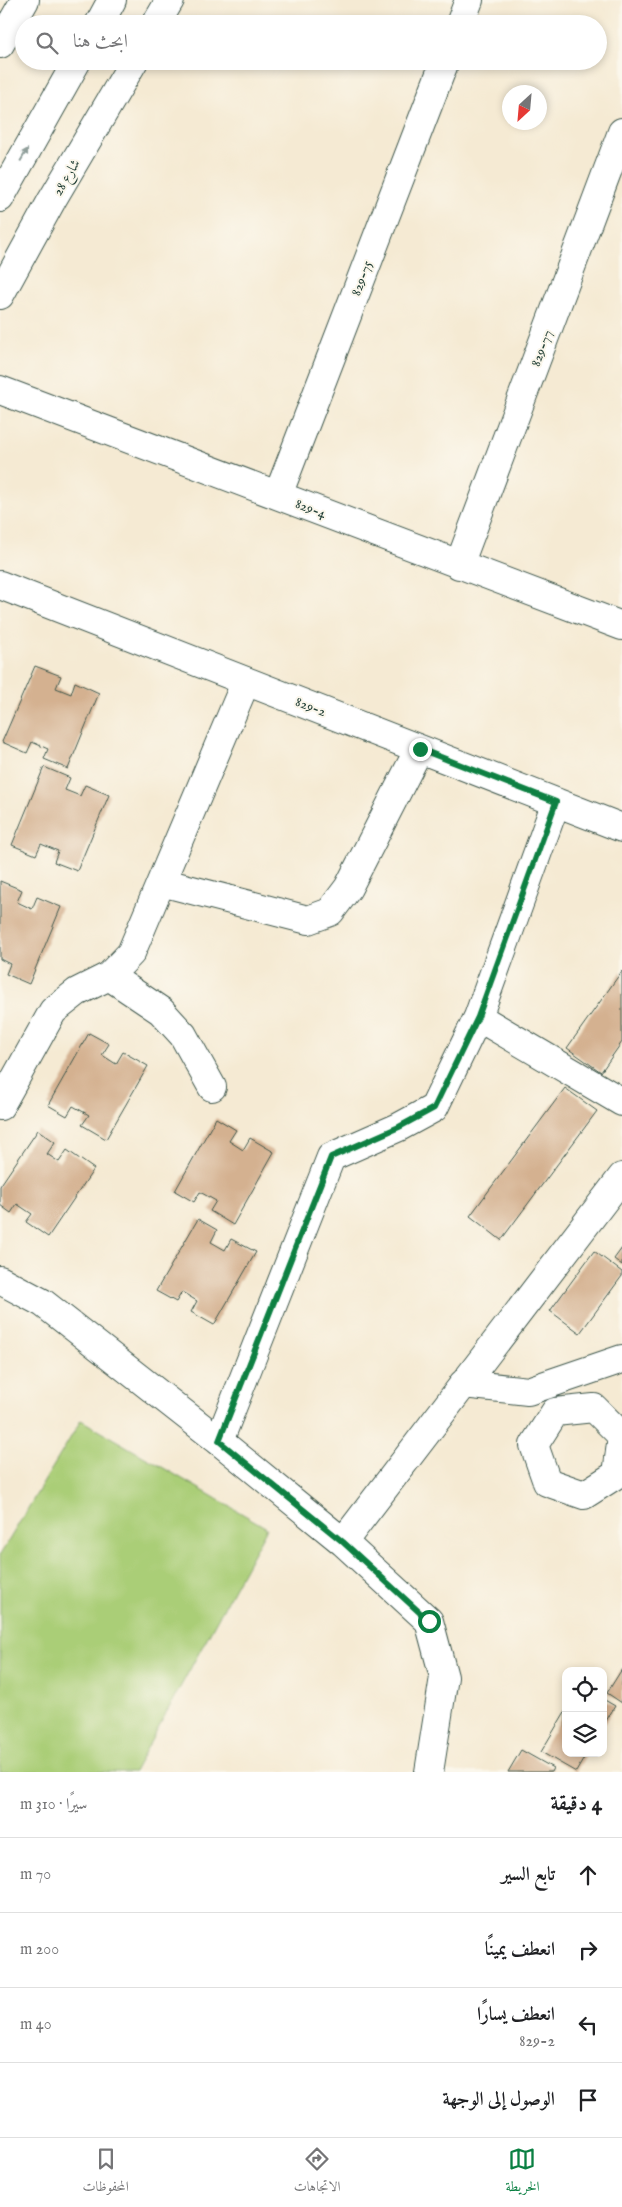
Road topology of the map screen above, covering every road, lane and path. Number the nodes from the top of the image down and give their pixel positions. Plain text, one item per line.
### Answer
1 (25, 0) edge
2 (112, 0) edge
3 (170, 0) edge
4 (469, 0) edge
5 (16, 15) edge
6 (103, 15) edge
7 (161, 15) edge
8 (463, 15) edge
9 (15, 18) edge
10 (0, 44) edge
11 (72, 70) edge
12 (129, 70) edge
13 (442, 70) edge
14 (622, 132) edge
15 (0, 198) edge
16 (0, 295) edge
17 (0, 390) edge
18 (278, 495) junction
19 (459, 565) junction
20 (0, 585) edge
21 (622, 626) edge
22 (246, 681) junction
23 (420, 749) junction
24 (556, 802) junction
25 (622, 828) edge
26 (161, 882) junction
27 (108, 976) junction
28 (478, 1017) junction
29 (212, 1087) dead end
30 (622, 1102) edge
31 (0, 1106) edge
32 (622, 1177) edge
33 (0, 1280) edge
34 (622, 1359) edge
35 (463, 1384) junction
36 (219, 1441) junction
37 (343, 1542) junction
38 (428, 1772) edge

1 - 5 street
2 - 6 street
3 - 7 street
4 - 8 street
9 - 10 street
15 -> 11 street
12 - 16 street, شارع 28
13 - 18 street, 829-75
14 - 19 street, 829-77
17 - 18 street, 829-4
18 - 19 street, 829-4
19 - 21 street, 829-4
20 - 22 street, 829-2
22 - 23 street, 829-2
22 - 26 street
23 - 24 street, 829-2
23 - 26 street
24 - 25 street, 829-2
24 - 28 street
26 - 27 street
27 - 29 street
27 - 31 street
28 - 30 street
28 - 36 street
32 - 35 street
33 - 36 street
34 - 35 street
35 - 37 street
36 - 37 street
37 - 38 street

